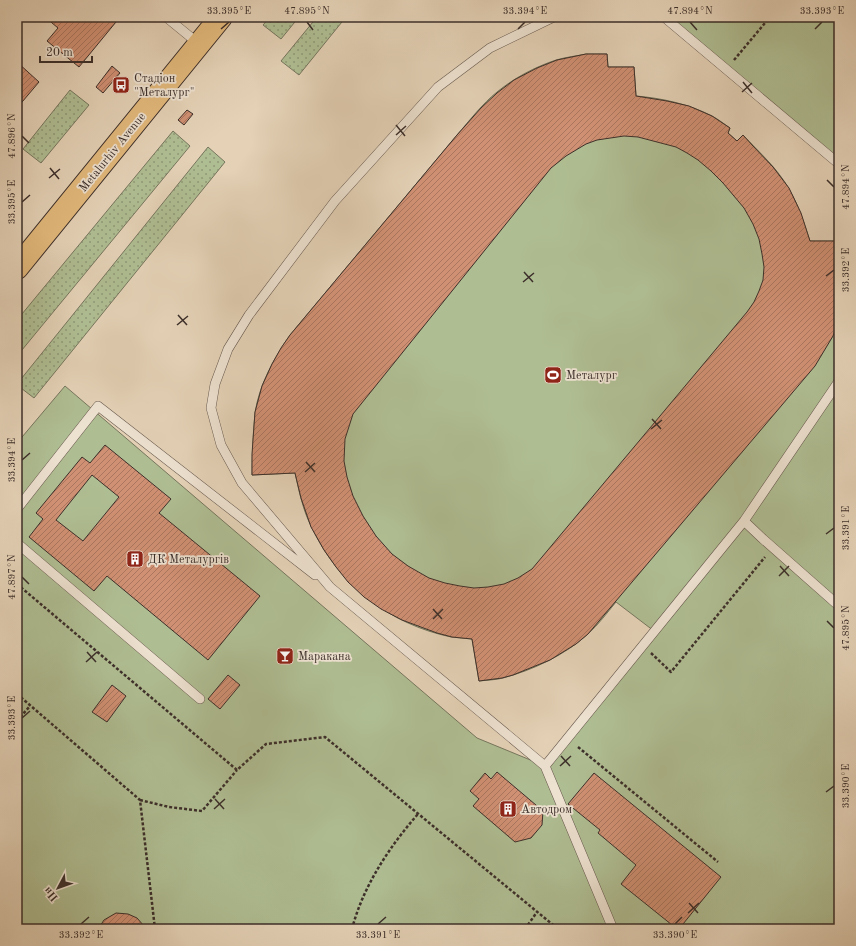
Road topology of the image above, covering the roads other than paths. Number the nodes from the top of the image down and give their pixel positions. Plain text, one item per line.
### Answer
1 (166, 17) edge
2 (221, 17) edge
3 (554, 17) edge
4 (664, 17) edge
5 (199, 44) junction
6 (839, 164) edge
7 (17, 268) edge
8 (839, 381) edge
9 (17, 510) edge
10 (744, 521) junction
11 (17, 543) edge
12 (330, 587) junction
13 (839, 606) edge
14 (200, 700) dead end
15 (545, 766) junction
16 (613, 929) edge

1 - 5 lane
2 - 5 main road, Metalurhiv Avenue
3 - 12 lane
4 - 6 lane
5 - 7 main road, Metalurhiv Avenue
8 - 10 lane
9 - 12 lane
10 - 13 lane
10 - 15 lane
11 - 14 lane
12 - 15 lane
15 - 16 lane

